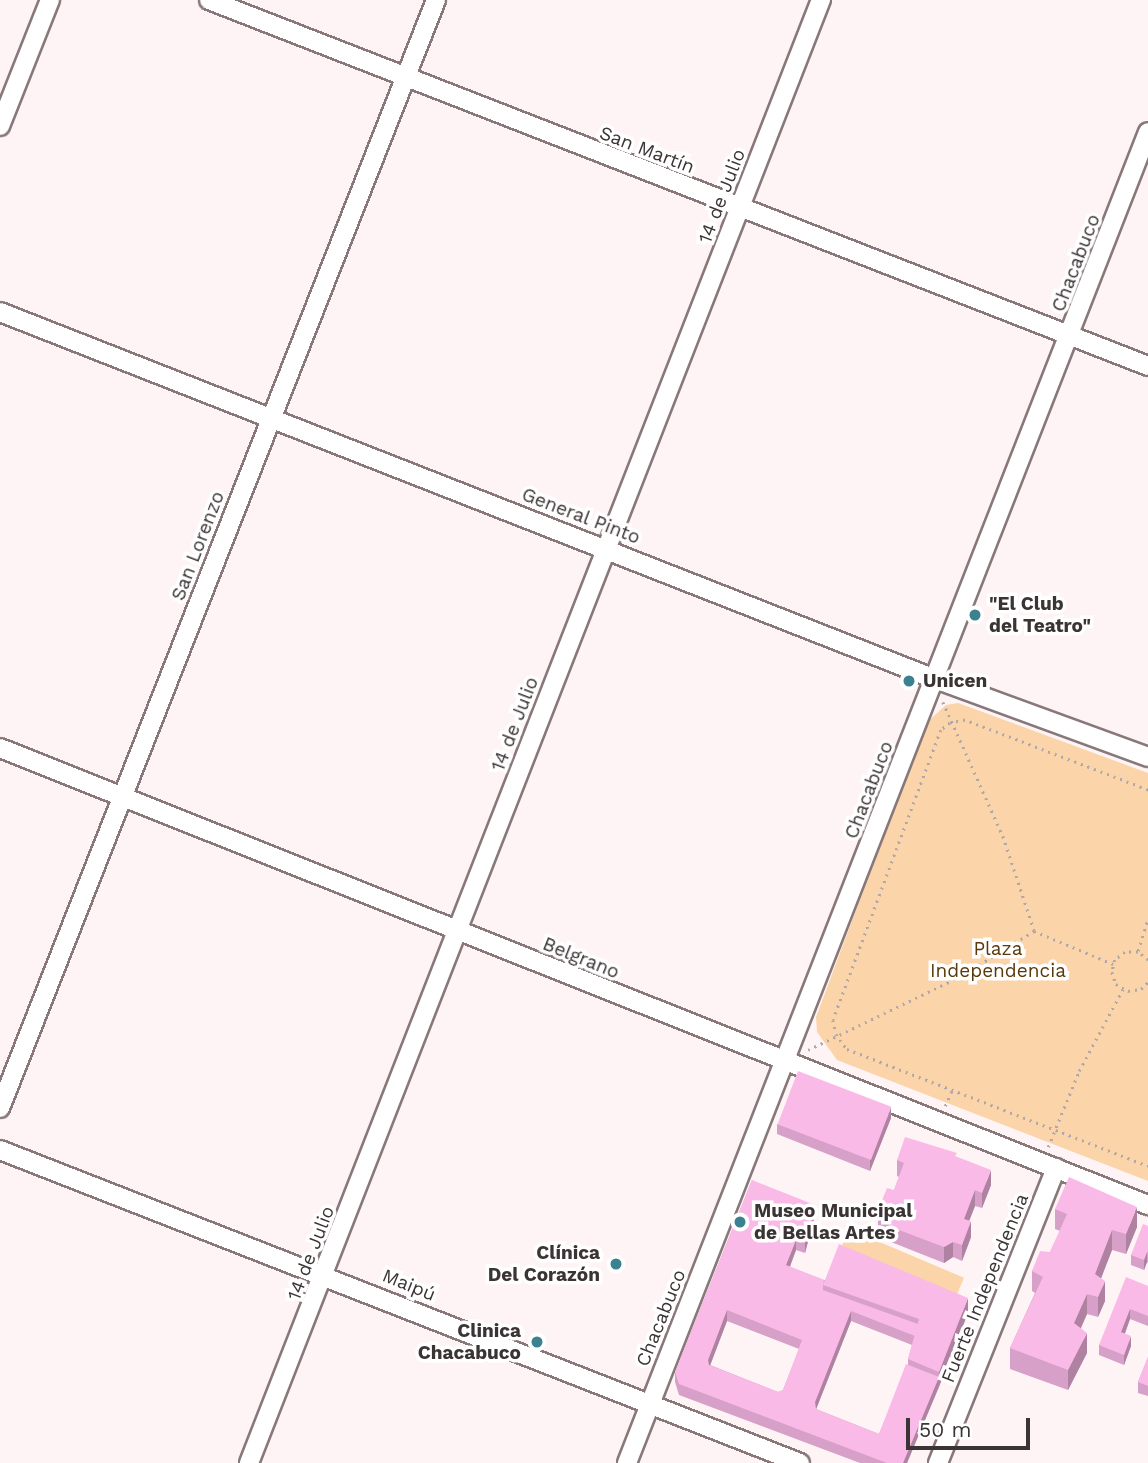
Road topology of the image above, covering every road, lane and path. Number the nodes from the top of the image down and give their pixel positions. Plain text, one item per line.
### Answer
1 (50, 0) edge
2 (209, 0) edge
3 (436, 0) edge
4 (821, 0) edge
5 (406, 78) junction
6 (0, 126) edge
7 (1148, 132) edge
8 (740, 209) junction
9 (0, 312) edge
10 (1070, 337) junction
11 (1148, 366) edge
12 (271, 419) junction
13 (606, 548) junction
14 (935, 680) junction
15 (950, 723) junction
16 (0, 748) edge
17 (1148, 757) edge
18 (1148, 790) edge
19 (122, 798) junction
20 (1148, 918) edge
21 (456, 931) junction
22 (1034, 931) junction
23 (1138, 952) junction
24 (1148, 960) edge
25 (1114, 964) junction
26 (1148, 982) edge
27 (1122, 989) junction
28 (836, 1034) junction
29 (785, 1063) junction
30 (0, 1108) edge
31 (1055, 1130) junction
32 (0, 1150) edge
33 (1049, 1165) junction
34 (1148, 1166) edge
35 (1148, 1205) edge
36 (326, 1274) junction
37 (649, 1404) junction
38 (248, 1463) edge
39 (627, 1463) edge
40 (800, 1463) edge
41 (939, 1463) edge

1 - 6 street
2 - 5 street, San Martín
3 - 5 street, San Lorenzo
4 - 8 street, 14 de Julio
5 - 8 street, San Martín
5 - 12 street, San Lorenzo
7 - 10 street, Chacabuco
8 - 10 street, San Martín
8 - 13 street, 14 de Julio
9 - 12 street, General Pinto
10 - 11 street, San Martín
10 - 14 street, Chacabuco
12 - 13 street, General Pinto
12 - 19 street, San Lorenzo
13 - 14 street, General Pinto
13 - 21 street, 14 de Julio
14 - 15 path
14 - 17 street, General Pinto
14 - 29 street, Chacabuco
15 - 18 path
15 - 22 path
15 - 28 path
16 - 19 street, Belgrano
19 - 21 street, Belgrano
19 - 30 street, San Lorenzo
20 - 23 path
21 - 29 street, Belgrano
21 - 36 street, 14 de Julio
22 - 25 path
22 - 28 path
23 - 24 path
23 - 25 path
25 - 27 path
26 - 27 path
27 - 31 path
28 - 29 path
28 - 31 path
29 - 33 street, Belgrano
29 - 37 street, Chacabuco
31 - 33 path
31 - 34 path
32 - 36 street, Maipú
33 - 35 street, Belgrano
33 - 41 street, Fuerte Independencia
36 - 37 street, Maipú
36 - 38 street, 14 de Julio
37 - 39 street, Chacabuco
37 - 40 street, Maipú

